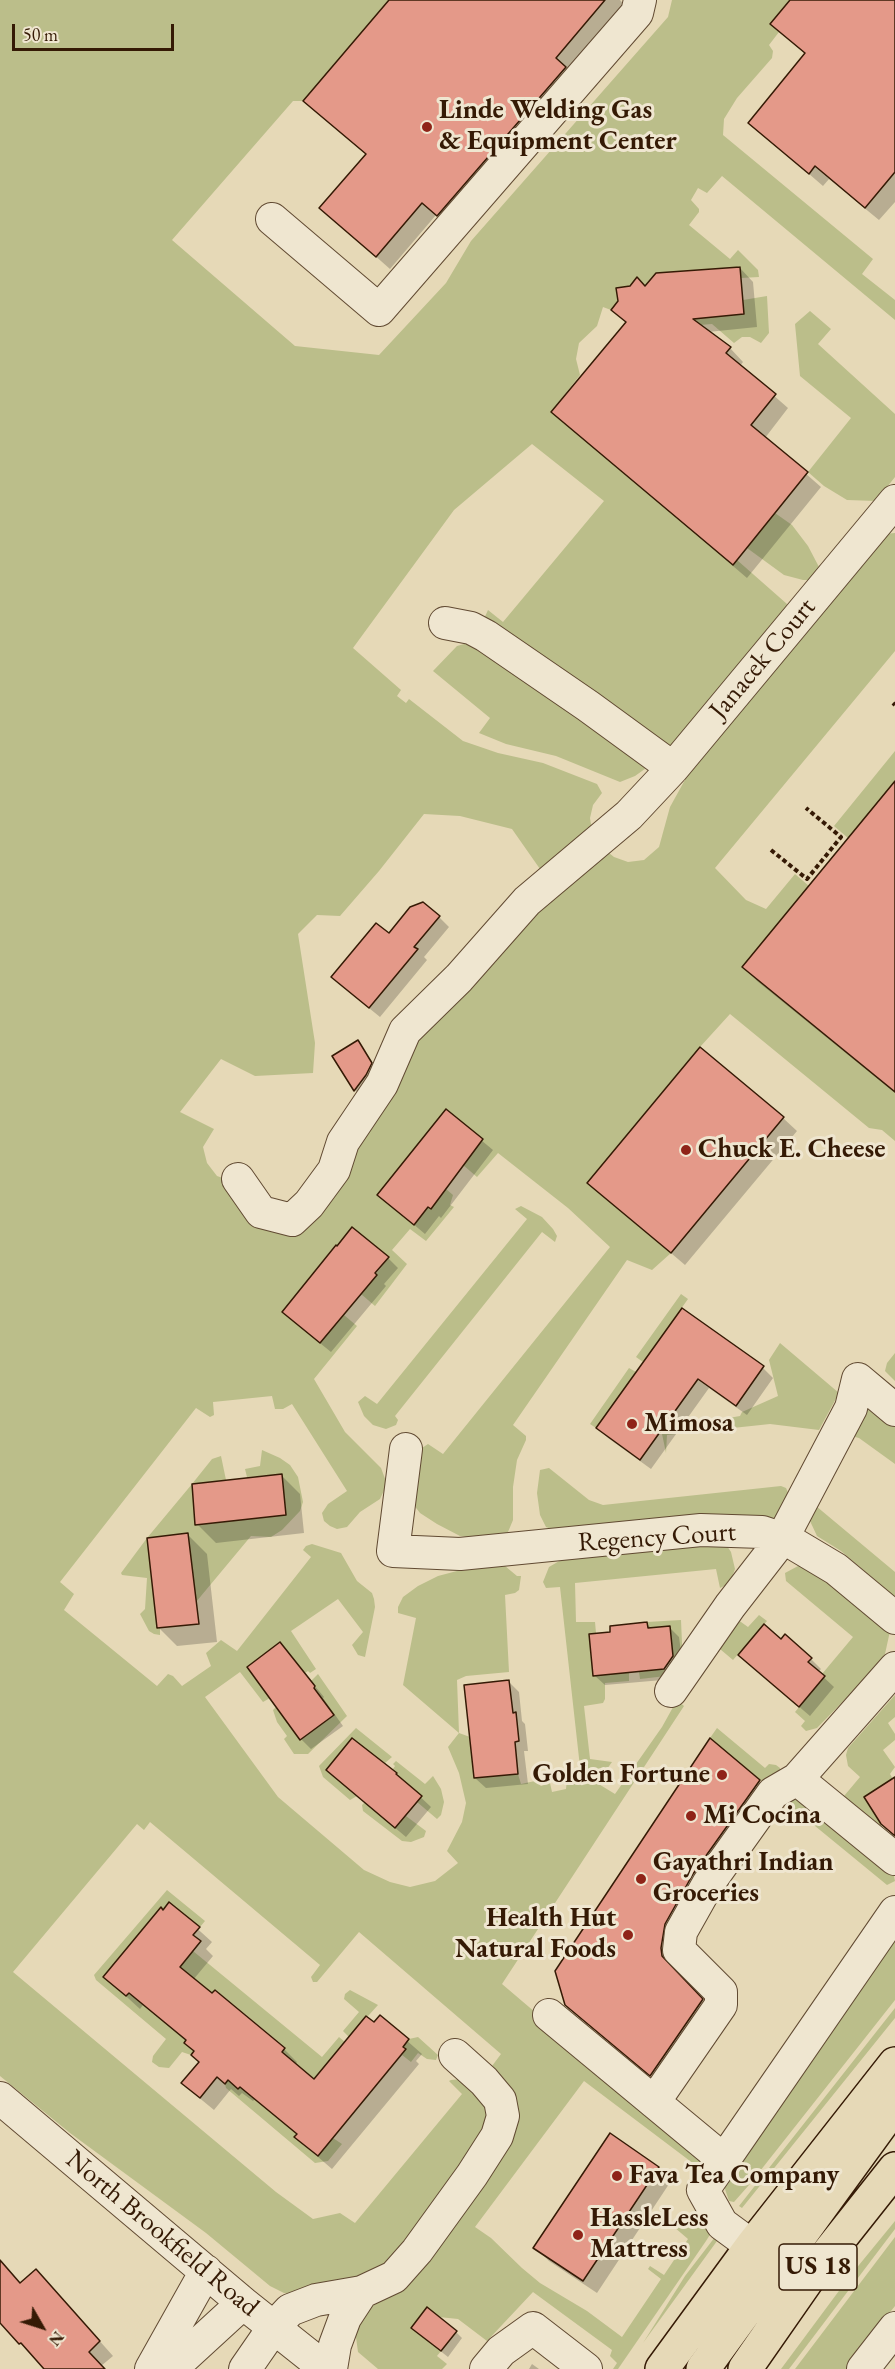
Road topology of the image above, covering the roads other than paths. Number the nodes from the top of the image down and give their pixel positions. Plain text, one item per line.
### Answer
1 (640, 0) edge
2 (272, 219) dead end
3 (895, 501) edge
4 (446, 623) dead end
5 (673, 768) junction
6 (238, 1179) dead end
7 (895, 1410) edge
8 (406, 1449) dead end
9 (782, 1539) junction
10 (895, 1618) edge
11 (895, 1668) edge
12 (671, 1691) dead end
13 (797, 1779) junction
14 (895, 1859) edge
15 (895, 1912) edge
16 (549, 2015) dead end
17 (455, 2055) dead end
18 (895, 2064) edge
19 (0, 2098) edge
20 (654, 2102) junction
21 (895, 2105) edge
22 (724, 2160) junction
23 (895, 2169) edge
24 (752, 2246) junction
25 (206, 2271) junction
26 (362, 2292) junction
27 (243, 2303) junction
28 (274, 2327) junction
29 (895, 2328) edge
30 (151, 2369) edge
31 (171, 2369) edge
32 (245, 2369) edge
33 (326, 2369) edge
34 (331, 2369) edge
35 (486, 2369) edge
36 (586, 2369) edge
37 (662, 2369) edge
38 (703, 2369) edge
39 (746, 2369) edge
40 (863, 2369) edge

1 - 2 street
3 - 5 street, Janacek Court
4 - 5 street
5 - 6 street, Janacek Court
7 - 9 street
8 - 9 street, Regency Court
9 - 10 street, Regency Court
9 - 12 street
11 - 13 street
13 - 14 street
13 - 20 street
15 - 22 street
16 - 20 street
17 - 26 street
18 - 24 main road, US 18
19 - 25 street, North Brookfield Road
20 - 22 street
21 - 38 main road
22 - 24 street
23 - 39 main road, US 18
24 - 37 main road, US 18
25 - 27 street, North Brookfield Road
25 - 30 street
26 - 28 street
26 - 34 street
27 - 28 street, North Brookfield Road
27 - 31 street
28 - 32 street
28 - 33 street, North Brookfield Road
29 - 40 street
35 - 36 street

